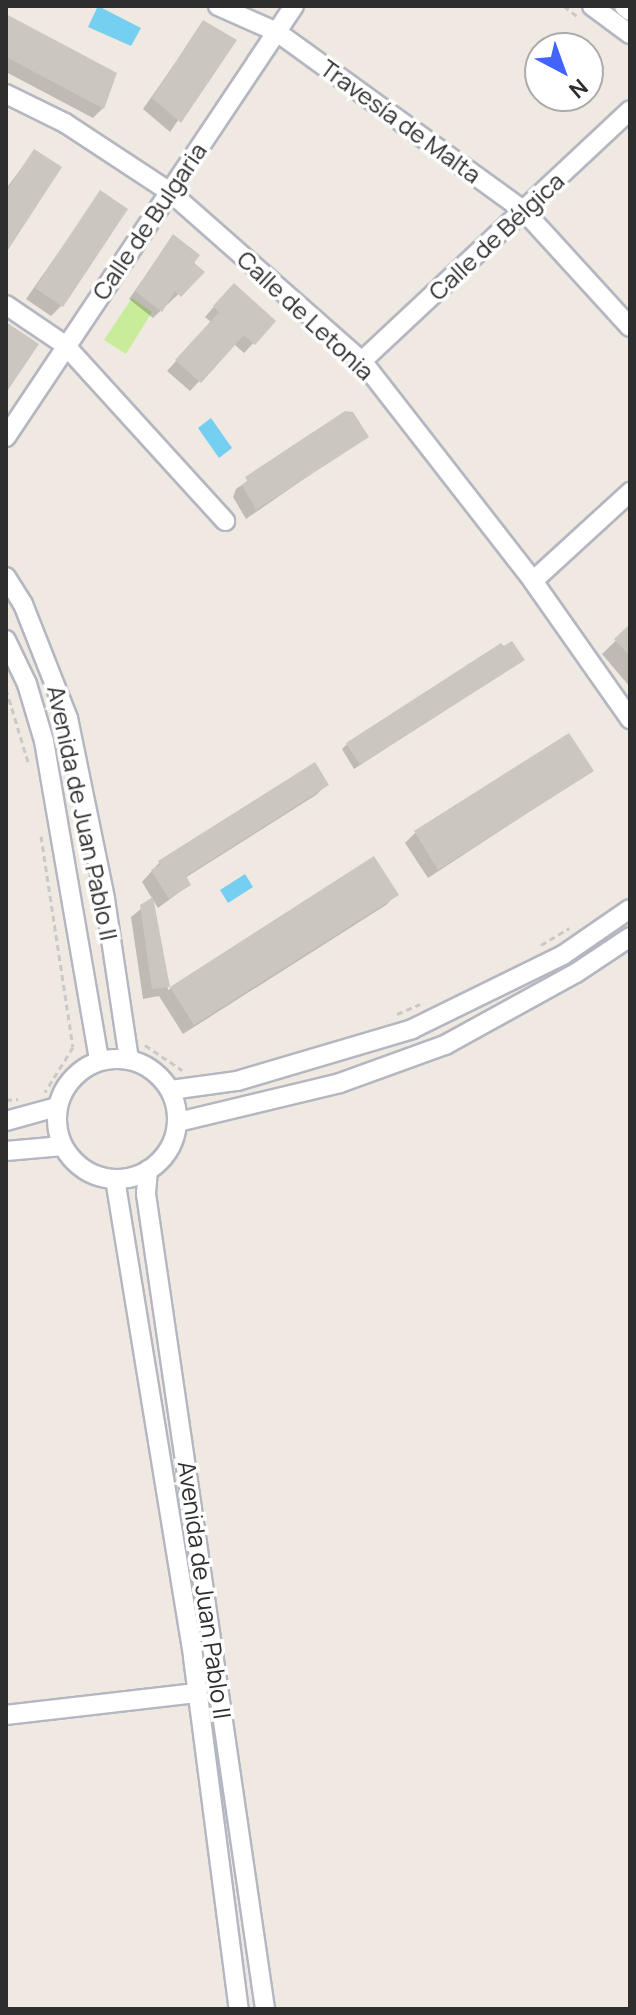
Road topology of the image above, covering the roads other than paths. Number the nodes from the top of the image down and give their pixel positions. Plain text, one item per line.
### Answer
1 (218, 6) edge
2 (294, 6) edge
3 (592, 6) edge
4 (624, 6) edge
5 (630, 11) edge
6 (277, 32) junction
7 (630, 34) edge
8 (6, 94) edge
9 (630, 110) edge
10 (170, 192) junction
11 (524, 211) junction
12 (6, 305) edge
13 (630, 327) edge
14 (65, 345) junction
15 (362, 361) junction
16 (6, 437) edge
17 (630, 492) edge
18 (225, 521) dead end
19 (6, 577) edge
20 (533, 581) junction
21 (6, 640) edge
22 (630, 719) edge
23 (630, 909) edge
24 (630, 937) edge
25 (129, 1059) junction
26 (99, 1060) junction
27 (171, 1090) junction
28 (50, 1101) junction
29 (6, 1121) edge
30 (178, 1122) junction
31 (63, 1146) junction
32 (6, 1151) edge
33 (148, 1170) junction
34 (115, 1179) junction
35 (196, 1693) junction
36 (6, 1715) edge
37 (239, 2009) edge
38 (265, 2009) edge

1 - 6 street, Travesía de Malta
2 - 6 street, Calle de Bulgaria
3 - 7 street
4 - 5 street
6 - 10 street, Calle de Bulgaria
6 - 11 street, Travesía de Malta
8 - 10 street, Calle de Letonia
9 - 11 street, Calle de Bélgica
10 - 14 street, Calle de Bulgaria
10 - 15 street, Calle de Letonia
11 - 13 street, Travesía de Malta
11 - 15 street, Calle de Bélgica
12 - 14 street
14 - 16 street, Calle de Bulgaria
14 - 18 street
15 - 20 street, Calle de Letonia
17 - 20 street
19 - 25 street, Avenida de Juan Pablo II
20 - 22 street, Calle de Letonia
21 - 26 street, Avenida de Juan Pablo II
23 - 27 street
24 - 30 street
25 - 26 street
25 - 27 street
26 - 28 street
27 - 30 street
28 - 29 street
28 - 31 street
30 - 33 street
31 - 32 street
31 - 34 street
33 - 34 street
33 - 38 street, Avenida de Juan Pablo II
34 - 35 street, Avenida de Juan Pablo II
35 - 36 street
35 - 37 street, Avenida de Juan Pablo II

